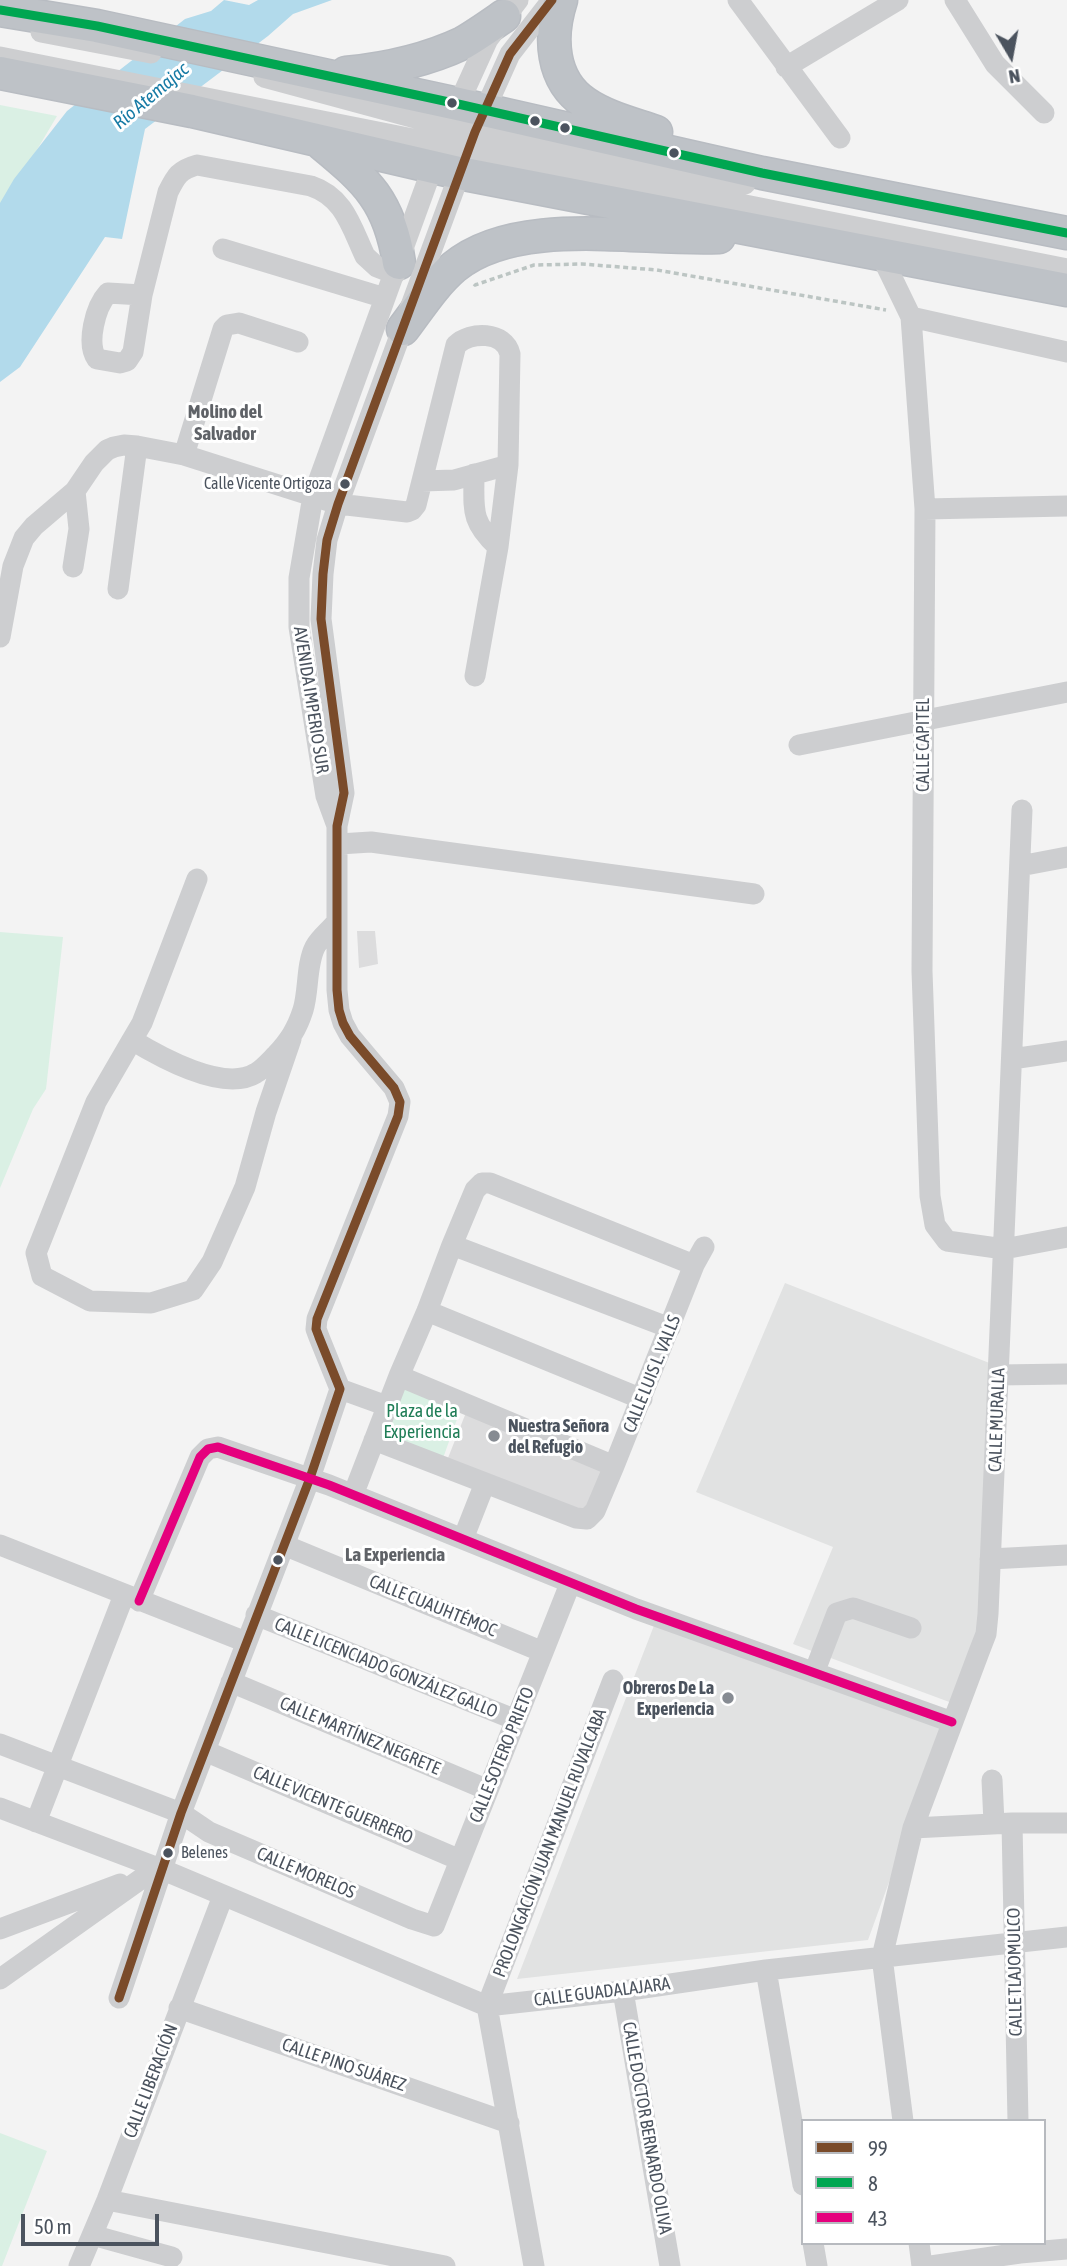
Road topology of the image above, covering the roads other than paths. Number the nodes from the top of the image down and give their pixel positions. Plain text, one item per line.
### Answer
1 (552, 0) edge
2 (561, 0) edge
3 (738, 0) edge
4 (898, 0) edge
5 (955, 0) edge
6 (511, 8) edge
7 (0, 10) edge
8 (0, 24) edge
9 (0, 57) edge
10 (252, 66) junction
11 (786, 68) junction
12 (0, 73) edge
13 (314, 74) junction
14 (83, 81) junction
15 (207, 106) junction
16 (1045, 113) dead end
17 (458, 138) junction
18 (840, 138) dead end
19 (319, 141) junction
20 (762, 173) junction
21 (773, 232) junction
22 (1066, 235) edge
23 (223, 248) dead end
24 (880, 253) junction
25 (397, 269) junction
26 (1067, 269) edge
27 (1067, 290) edge
28 (142, 295) dead end
29 (385, 298) junction
30 (911, 317) junction
31 (403, 329) junction
32 (298, 342) dead end
33 (1067, 352) edge
34 (137, 446) junction
35 (184, 455) junction
36 (508, 465) junction
37 (474, 474) junction
38 (422, 481) junction
39 (75, 491) junction
40 (313, 496) junction
41 (338, 504) junction
42 (1067, 506) edge
43 (925, 509) junction
44 (498, 548) junction
45 (73, 567) dead end
46 (118, 589) dead end
47 (0, 637) edge
48 (475, 676) dead end
49 (1067, 692) edge
50 (923, 721) junction
51 (799, 745) dead end
52 (1022, 810) dead end
53 (338, 835) junction
54 (1067, 857) edge
55 (1020, 866) junction
56 (197, 879) dead end
57 (754, 894) dead end
58 (336, 923) junction
59 (291, 1039) junction
60 (132, 1040) junction
61 (1067, 1051) edge
62 (1012, 1059) junction
63 (1067, 1237) edge
64 (452, 1245) junction
65 (1004, 1249) junction
66 (427, 1311) junction
67 (670, 1328) junction
68 (999, 1374) junction
69 (1067, 1374) edge
70 (399, 1376) junction
71 (340, 1389) junction
72 (642, 1399) junction
73 (387, 1406) junction
74 (374, 1440) junction
75 (614, 1466) junction
76 (310, 1478) junction
77 (485, 1483) junction
78 (353, 1495) junction
79 (463, 1539) junction
80 (0, 1545) edge
81 (284, 1545) junction
82 (1067, 1555) edge
83 (990, 1559) junction
84 (570, 1584) junction
85 (131, 1598) junction
86 (256, 1615) junction
87 (911, 1628) dead end
88 (246, 1642) junction
89 (543, 1652) junction
90 (814, 1673) junction
91 (613, 1680) dead end
92 (231, 1682) junction
93 (516, 1720) junction
94 (952, 1722) junction
95 (0, 1744) edge
96 (205, 1751) junction
97 (58, 1765) junction
98 (992, 1780) dead end
99 (488, 1790) junction
100 (0, 1808) edge
101 (181, 1813) junction
102 (36, 1822) junction
103 (1003, 1823) junction
104 (1067, 1823) edge
105 (913, 1828) junction
106 (460, 1860) junction
107 (155, 1872) junction
108 (223, 1896) junction
109 (434, 1926) joint
110 (0, 1929) edge
111 (1067, 1937) edge
112 (1015, 1942) junction
113 (882, 1957) junction
114 (766, 1970) junction
115 (0, 1979) edge
116 (623, 1991) junction
117 (119, 1998) dead end
118 (487, 2006) junction
119 (179, 2007) junction
120 (903, 2119) edge
121 (1018, 2119) edge
122 (509, 2123) junction
123 (801, 2173) edge
124 (107, 2200) junction
125 (92, 2235) junction
126 (813, 2245) edge
127 (919, 2245) edge
128 (1020, 2248) edge
129 (1067, 2249) edge
130 (173, 2257) dead end
131 (79, 2266) edge
132 (445, 2266) edge
133 (534, 2266) edge
134 (670, 2266) edge
135 (817, 2266) edge
136 (922, 2266) edge
137 (931, 2266) edge

1 - 17 street
2 - 20 highway
3 - 11 street
4 - 11 street
5 - 16 street
6 - 13 highway
6 - 17 street
7 - 10 highway
8 - 10 street
9 - 14 street
10 - 13 highway
10 - 17 street
11 - 18 street
12 - 14 highway
13 - 17 highway
14 - 15 highway
15 - 17 street
15 - 19 highway
17 - 19 highway
17 - 20 highway
17 - 21 highway
17 - 22 street
17 - 25 street, AVENIDA IMPERIO SUR
17 - 26 street
17 - 31 street, AVENIDA IMPERIO SUR
19 - 25 highway
20 - 22 highway
21 - 24 highway
21 - 31 highway
23 - 29 street
24 - 27 highway
24 - 30 street, CALLE CAPITEL
25 - 28 street
25 - 29 street, AVENIDA IMPERIO SUR
29 - 40 street, AVENIDA IMPERIO SUR
30 - 33 street
30 - 43 street, CALLE CAPITEL
31 - 41 street, AVENIDA IMPERIO SUR
32 - 35 street
34 - 35 street
34 - 39 street
34 - 46 street
35 - 40 street
36 - 37 street
36 - 38 street
36 - 44 street
37 - 38 street
37 - 44 street
38 - 41 street
39 - 45 street
39 - 47 street
40 - 41 street
40 - 53 street, AVENIDA IMPERIO SUR
41 - 53 street, AVENIDA IMPERIO SUR
42 - 43 street
43 - 50 street, CALLE CAPITEL
44 - 48 street
49 - 50 street
50 - 51 street
50 - 65 street, CALLE CAPITEL
52 - 55 street, CALLE MURALLA
53 - 57 street
53 - 58 street
54 - 55 street
55 - 62 street, CALLE MURALLA
56 - 60 street
58 - 59 street
58 - 71 street
59 - 60 street
59 - 60 street
61 - 62 street
62 - 65 street, CALLE MURALLA
63 - 65 street
64 - 66 street
64 - 67 street
64 - 67 street, CALLE LUIS L. VALLS
65 - 68 street, CALLE MURALLA
66 - 70 street
66 - 72 street
67 - 72 street, CALLE LUIS L. VALLS
68 - 69 street
68 - 83 street, CALLE MURALLA
70 - 73 street
70 - 75 street
71 - 73 street
71 - 76 street
72 - 75 street, CALLE LUIS L. VALLS
73 - 74 street
74 - 77 street
74 - 78 street
75 - 77 street, CALLE LUIS L. VALLS
76 - 78 street
76 - 81 street
76 - 85 street
77 - 79 street
78 - 79 street
79 - 84 street
80 - 85 street
81 - 86 street
81 - 89 street, CALLE CUAUHTÉMOC
82 - 83 street
83 - 94 street, CALLE MURALLA
84 - 89 street, CALLE SOTERO PRIETO
84 - 90 street
85 - 88 street
85 - 97 street
86 - 88 street
86 - 93 street, CALLE LICENCIADO GONZÁLEZ GALLO
87 - 90 street
88 - 92 street
89 - 93 street, CALLE SOTERO PRIETO
90 - 94 street
91 - 118 street, PROLONGACIÓN JUAN MANUEL RUVALCABA
92 - 96 street
92 - 99 street, CALLE MARTÍNEZ NEGRETE
93 - 99 street, CALLE SOTERO PRIETO
94 - 105 street, CALLE MURALLA
95 - 97 street, CALLE MORELOS
96 - 101 street
96 - 106 street, CALLE VICENTE GUERRERO
97 - 101 street, CALLE MORELOS
97 - 102 street
98 - 103 street, CALLE TLAJOMULCO
99 - 106 street, CALLE SOTERO PRIETO
100 - 102 street, CALLE GUADALAJARA
101 - 107 street
101 - 109 street, CALLE MORELOS
102 - 107 street, CALLE GUADALAJARA
103 - 104 street
103 - 105 street
103 - 112 street, CALLE TLAJOMULCO
105 - 113 street, CALLE MURALLA
106 - 109 street, CALLE SOTERO PRIETO
107 - 108 street, CALLE GUADALAJARA
107 - 110 street
107 - 115 street
107 - 117 street
108 - 118 street, CALLE GUADALAJARA
108 - 119 street, CALLE LIBERACIÓN
111 - 112 street, CALLE GUADALAJARA
112 - 113 street, CALLE GUADALAJARA
112 - 121 street, CALLE TLAJOMULCO
113 - 114 street, CALLE GUADALAJARA
113 - 120 street
114 - 116 street, CALLE GUADALAJARA
114 - 123 street
116 - 118 street, CALLE GUADALAJARA
116 - 134 street, CALLE DOCTOR BERNARDO OLIVA
118 - 122 street
119 - 122 street, CALLE PINO SUÁREZ
119 - 124 street, CALLE LIBERACIÓN
122 - 133 street
124 - 125 street, CALLE LIBERACIÓN
124 - 132 street
125 - 130 street
125 - 131 street, CALLE LIBERACIÓN
126 - 135 street
127 - 136 street
128 - 129 street
128 - 137 street

